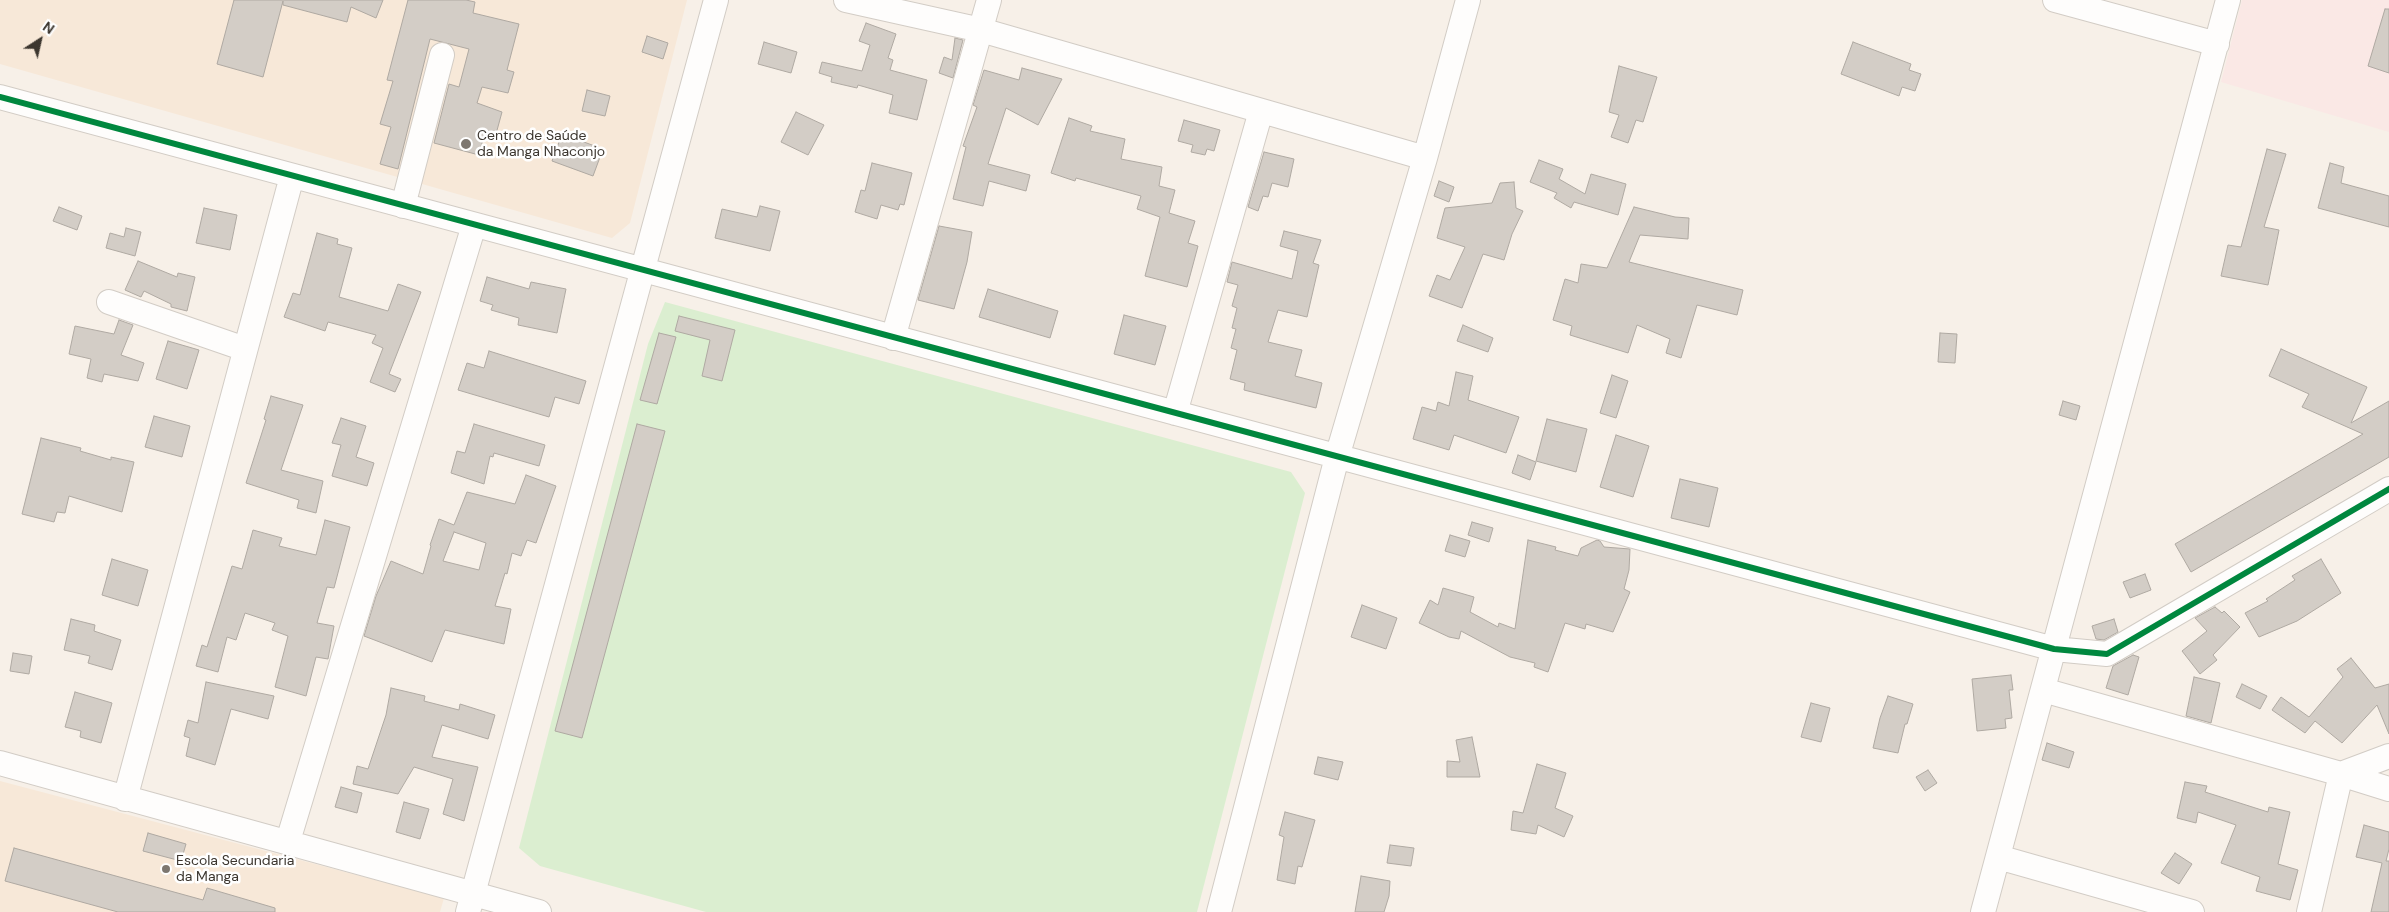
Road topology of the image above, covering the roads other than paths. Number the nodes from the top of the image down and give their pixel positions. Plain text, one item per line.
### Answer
1 (716, 0) edge
2 (846, 0) edge
3 (989, 0) edge
4 (1468, 0) edge
5 (2055, 0) edge
6 (2228, 0) edge
7 (2082, 3) edge
8 (981, 30) junction
9 (2217, 44) junction
10 (442, 55) dead end
11 (0, 97) edge
12 (1261, 111) junction
13 (1425, 158) junction
14 (292, 176) junction
15 (403, 206) junction
16 (474, 225) junction
17 (643, 270) junction
18 (110, 302) dead end
19 (893, 338) junction
20 (245, 349) junction
21 (1175, 413) junction
22 (1337, 456) junction
23 (2389, 489) edge
24 (2054, 649) junction
25 (2043, 690) junction
26 (2389, 756) edge
27 (0, 763) edge
28 (2341, 774) junction
29 (2389, 789) edge
30 (125, 799) junction
31 (288, 841) junction
32 (1998, 857) junction
33 (470, 904) edge
34 (2176, 910) edge
35 (539, 912) edge
36 (1219, 912) edge
37 (1983, 912) edge
38 (2309, 912) edge

1 - 17 street
2 - 8 street
3 - 8 street
4 - 13 street
5 - 7 street
6 - 9 street
7 - 9 street
8 - 12 street
8 - 19 street
9 - 24 street
10 - 15 street
11 - 14 street
12 - 13 street
12 - 21 street
13 - 22 street
14 - 15 street
14 - 20 street
15 - 16 street
16 - 17 street
16 - 31 street
17 - 19 street
17 - 33 street
18 - 20 street
19 - 21 street
20 - 30 street
21 - 22 street
22 - 24 street
22 - 36 street
23 - 24 street
24 - 25 street
25 - 28 street
25 - 32 street
26 - 28 street
27 - 30 street
28 - 29 street
28 - 38 street
30 - 31 street
31 - 33 street
32 - 34 street
32 - 37 street
33 - 35 street

